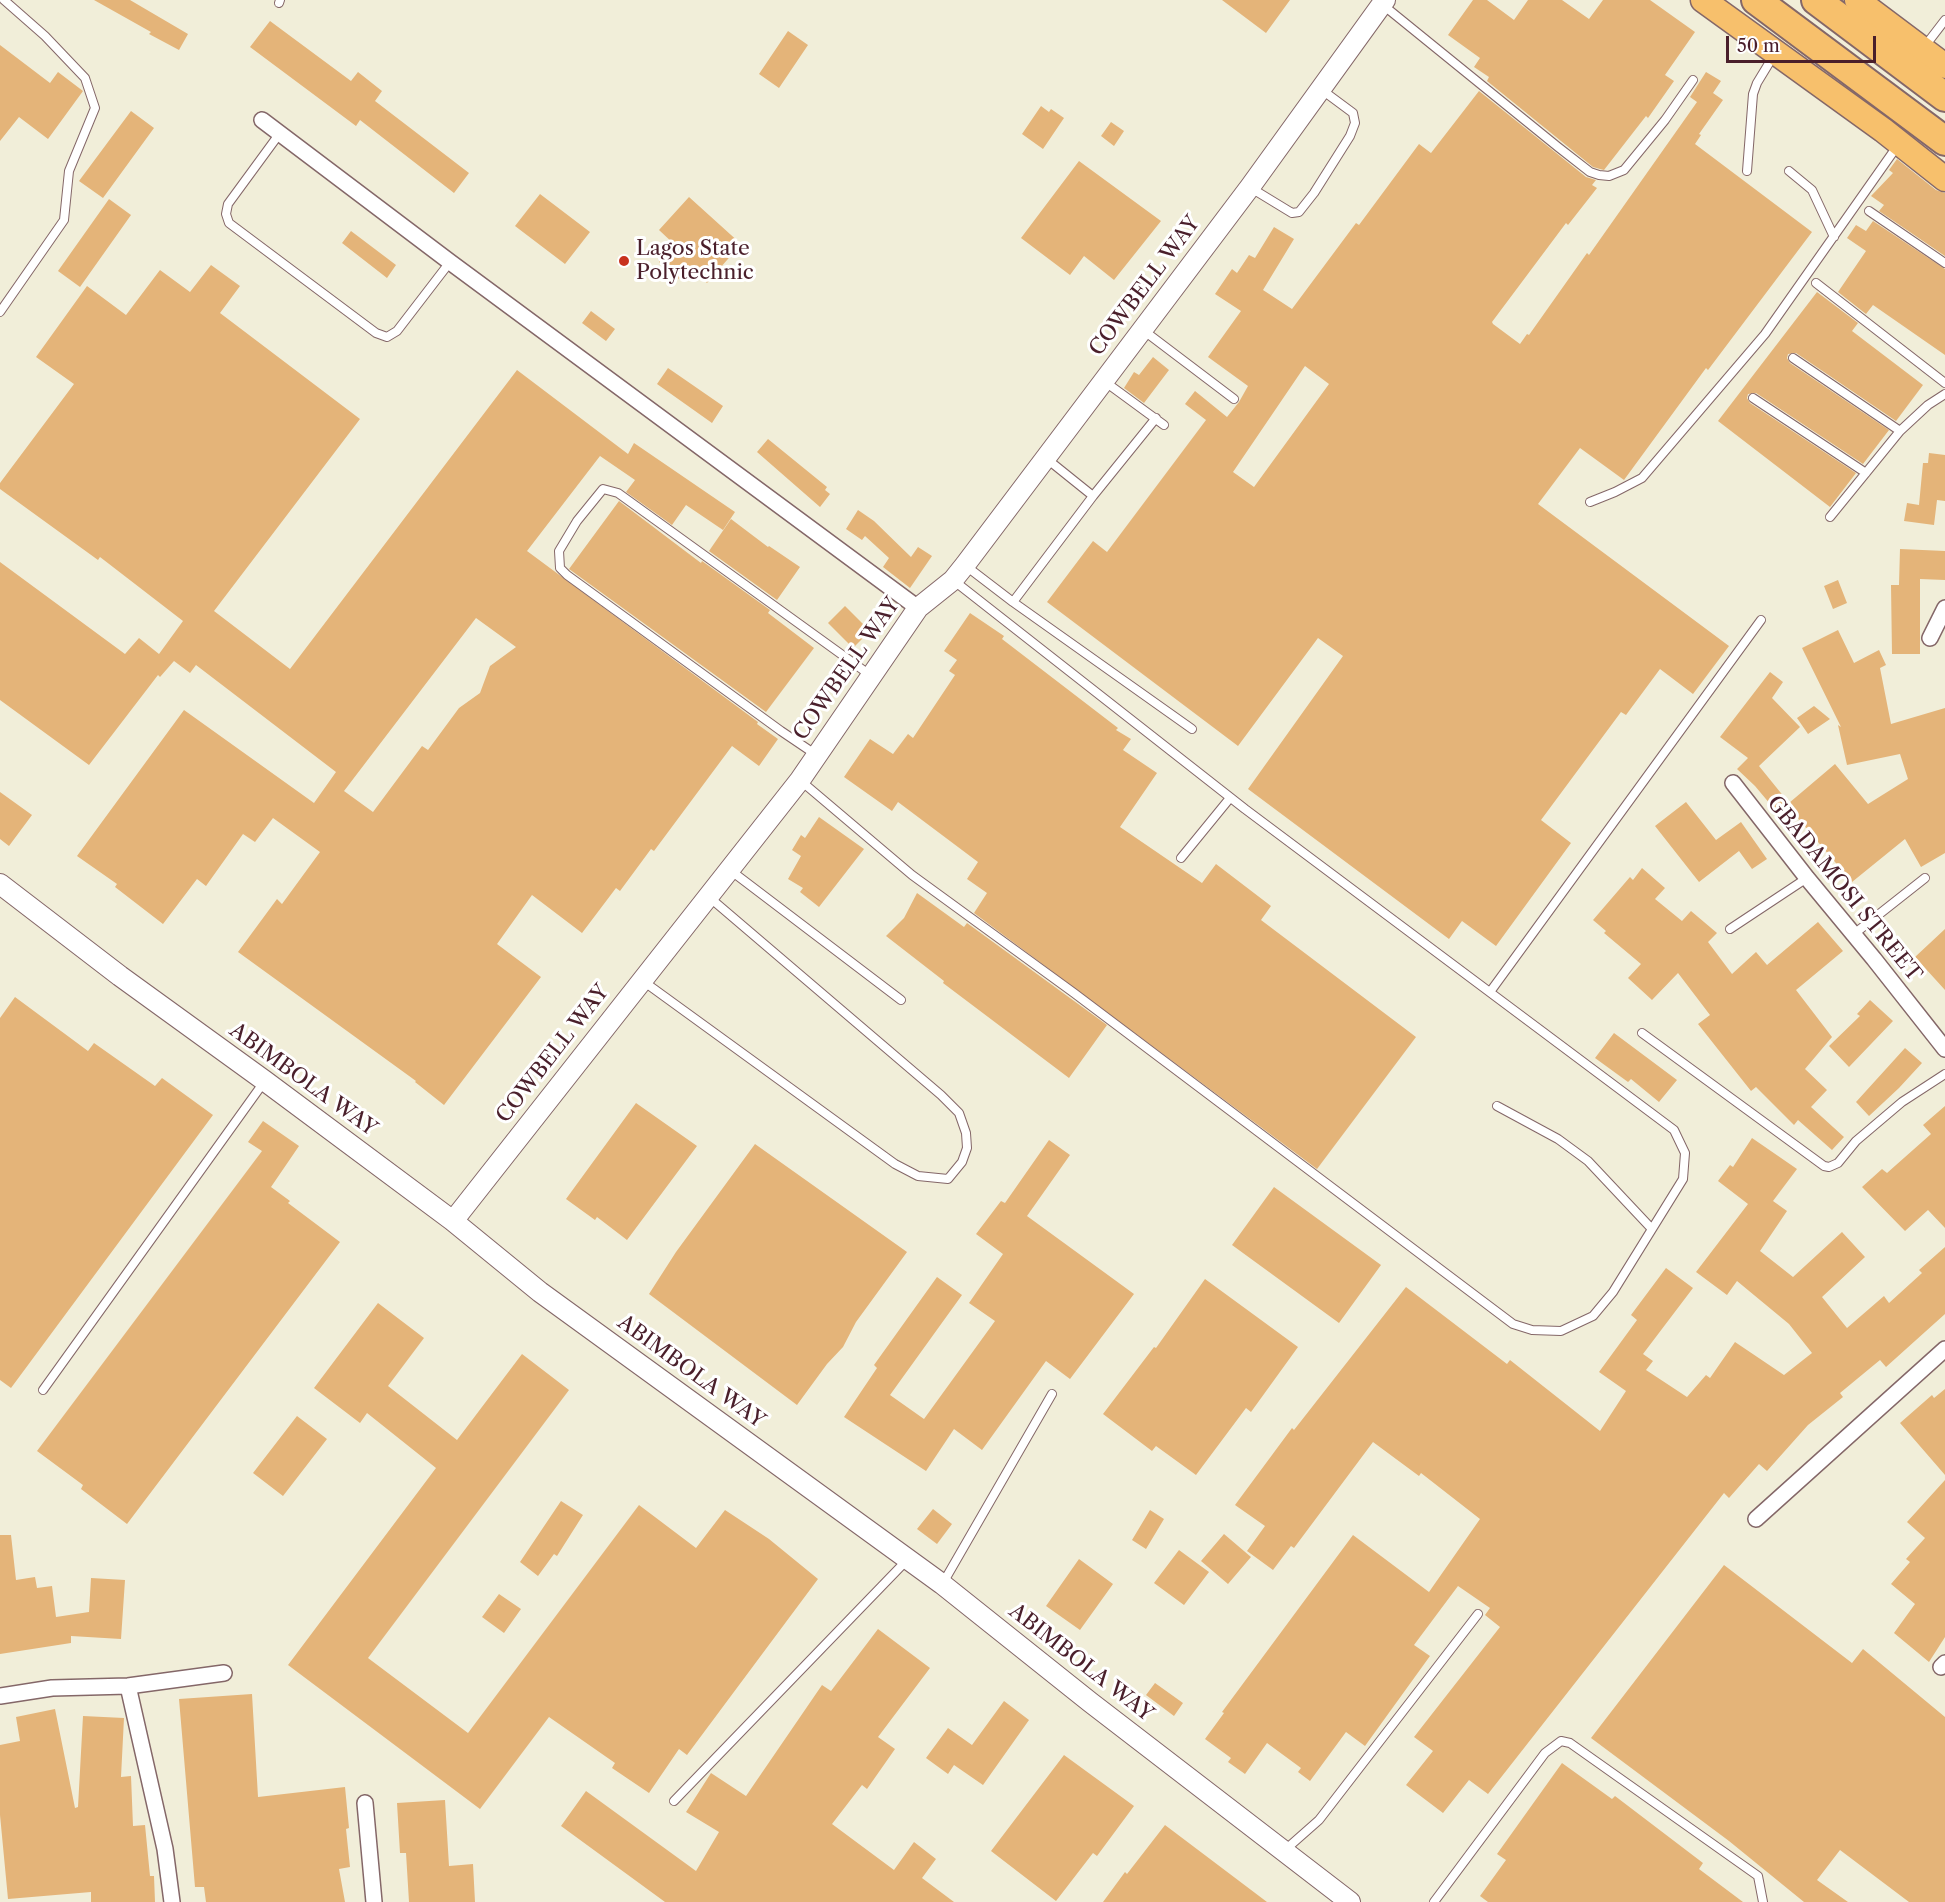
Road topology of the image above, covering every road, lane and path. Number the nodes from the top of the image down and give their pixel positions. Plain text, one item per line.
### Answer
1 (4, 0) edge
2 (1703, 0) edge
3 (1756, 0) edge
4 (1816, 0) edge
5 (1857, 0) edge
6 (1384, 2) edge
7 (1945, 20) edge
8 (1923, 49) junction
9 (1776, 52) junction
10 (1945, 66) edge
11 (1693, 80) dead end
12 (1320, 88) junction
13 (1945, 97) edge
14 (262, 120) dead end
15 (280, 133) junction
16 (1945, 141) edge
17 (1899, 144) junction
18 (1747, 171) dead end
19 (1788, 171) dead end
20 (1945, 179) edge
21 (1250, 187) junction
22 (1869, 211) dead end
23 (1834, 237) junction
24 (450, 262) junction
25 (1945, 263) edge
26 (1816, 283) dead end
27 (0, 312) edge
28 (1142, 329) junction
29 (1793, 358) dead end
30 (1103, 381) junction
31 (1945, 383) edge
32 (1945, 394) edge
33 (1753, 398) dead end
34 (1234, 399) dead end
35 (1156, 418) junction
36 (1164, 425) dead end
37 (1899, 431) junction
38 (1045, 457) junction
39 (1866, 473) junction
40 (1093, 496) junction
41 (1590, 502) dead end
42 (1830, 517) dead end
43 (959, 572) junction
44 (1014, 602) junction
45 (918, 608) junction
46 (1945, 608) edge
47 (1761, 620) dead end
48 (1930, 638) dead end
49 (871, 676) junction
50 (1192, 729) dead end
51 (817, 754) junction
52 (800, 780) junction
53 (1733, 783) dead end
54 (1230, 798) junction
55 (1181, 858) dead end
56 (728, 869) junction
57 (1807, 878) junction
58 (1925, 878) dead end
59 (0, 884) edge
60 (708, 896) junction
61 (1730, 930) dead end
62 (1854, 934) junction
63 (642, 980) junction
64 (1490, 992) junction
65 (901, 1000) dead end
66 (1642, 1033) dead end
67 (1945, 1049) edge
68 (1945, 1074) edge
69 (265, 1081) junction
70 (1497, 1106) dead end
71 (453, 1221) junction
72 (1651, 1228) junction
73 (1945, 1349) edge
74 (43, 1390) dead end
75 (1052, 1394) dead end
76 (1756, 1519) dead end
77 (907, 1560) junction
78 (942, 1584) junction
79 (1478, 1614) dead end
80 (224, 1673) dead end
81 (128, 1686) junction
82 (0, 1696) edge
83 (674, 1801) dead end
84 (365, 1803) dead end
85 (1284, 1851) junction
86 (172, 1902) edge
87 (374, 1902) edge
88 (1350, 1902) edge
89 (1434, 1902) edge
90 (1763, 1902) edge

1 - 27 lane
2 - 9 main road
3 - 16 highway
4 - 13 highway
5 - 8 main road
6 - 11 lane
6 - 12 street, COWBELL WAY
7 - 8 lane
8 - 10 main road
9 - 17 main road
9 - 18 lane
12 - 21 street, COWBELL WAY
12 - 21 lane
14 - 15 street
15 - 24 street
15 - 24 lane
17 - 20 main road
17 - 23 lane
19 - 23 lane
21 - 28 street, COWBELL WAY
22 - 25 lane
23 - 41 lane
24 - 45 street
26 - 31 lane
28 - 30 street, COWBELL WAY
28 - 34 lane
29 - 37 lane
30 - 35 lane
30 - 38 street, COWBELL WAY
32 - 37 lane
33 - 39 lane
35 - 36 lane
35 - 40 lane
37 - 39 lane
38 - 40 lane
38 - 43 street, COWBELL WAY
39 - 42 lane
40 - 44 lane
43 - 44 lane
43 - 45 street, COWBELL WAY
43 - 54 lane
44 - 50 lane
45 - 49 street, COWBELL WAY
46 - 48 street
47 - 64 lane
49 - 51 street, COWBELL WAY
49 - 51 lane
51 - 52 street, COWBELL WAY
52 - 56 street, COWBELL WAY
52 - 72 lane
53 - 57 street, GBADAMOSI STREET
54 - 55 lane
54 - 64 lane
56 - 60 street, COWBELL WAY
56 - 65 lane
57 - 61 lane
57 - 62 street, GBADAMOSI STREET
58 - 62 lane
59 - 69 street, ABIMBOLA WAY
60 - 63 street, COWBELL WAY
60 - 63 lane
62 - 67 street, GBADAMOSI STREET
63 - 71 street, COWBELL WAY
64 - 72 lane
66 - 68 lane
69 - 71 street, ABIMBOLA WAY
69 - 74 lane
70 - 72 lane
71 - 77 street, ABIMBOLA WAY
73 - 76 street
75 - 78 lane
77 - 78 street, ABIMBOLA WAY
77 - 83 lane
78 - 85 street, ABIMBOLA WAY
79 - 85 lane
80 - 81 street
81 - 82 street
81 - 86 street
84 - 87 street
85 - 88 street, ABIMBOLA WAY
89 - 90 lane

